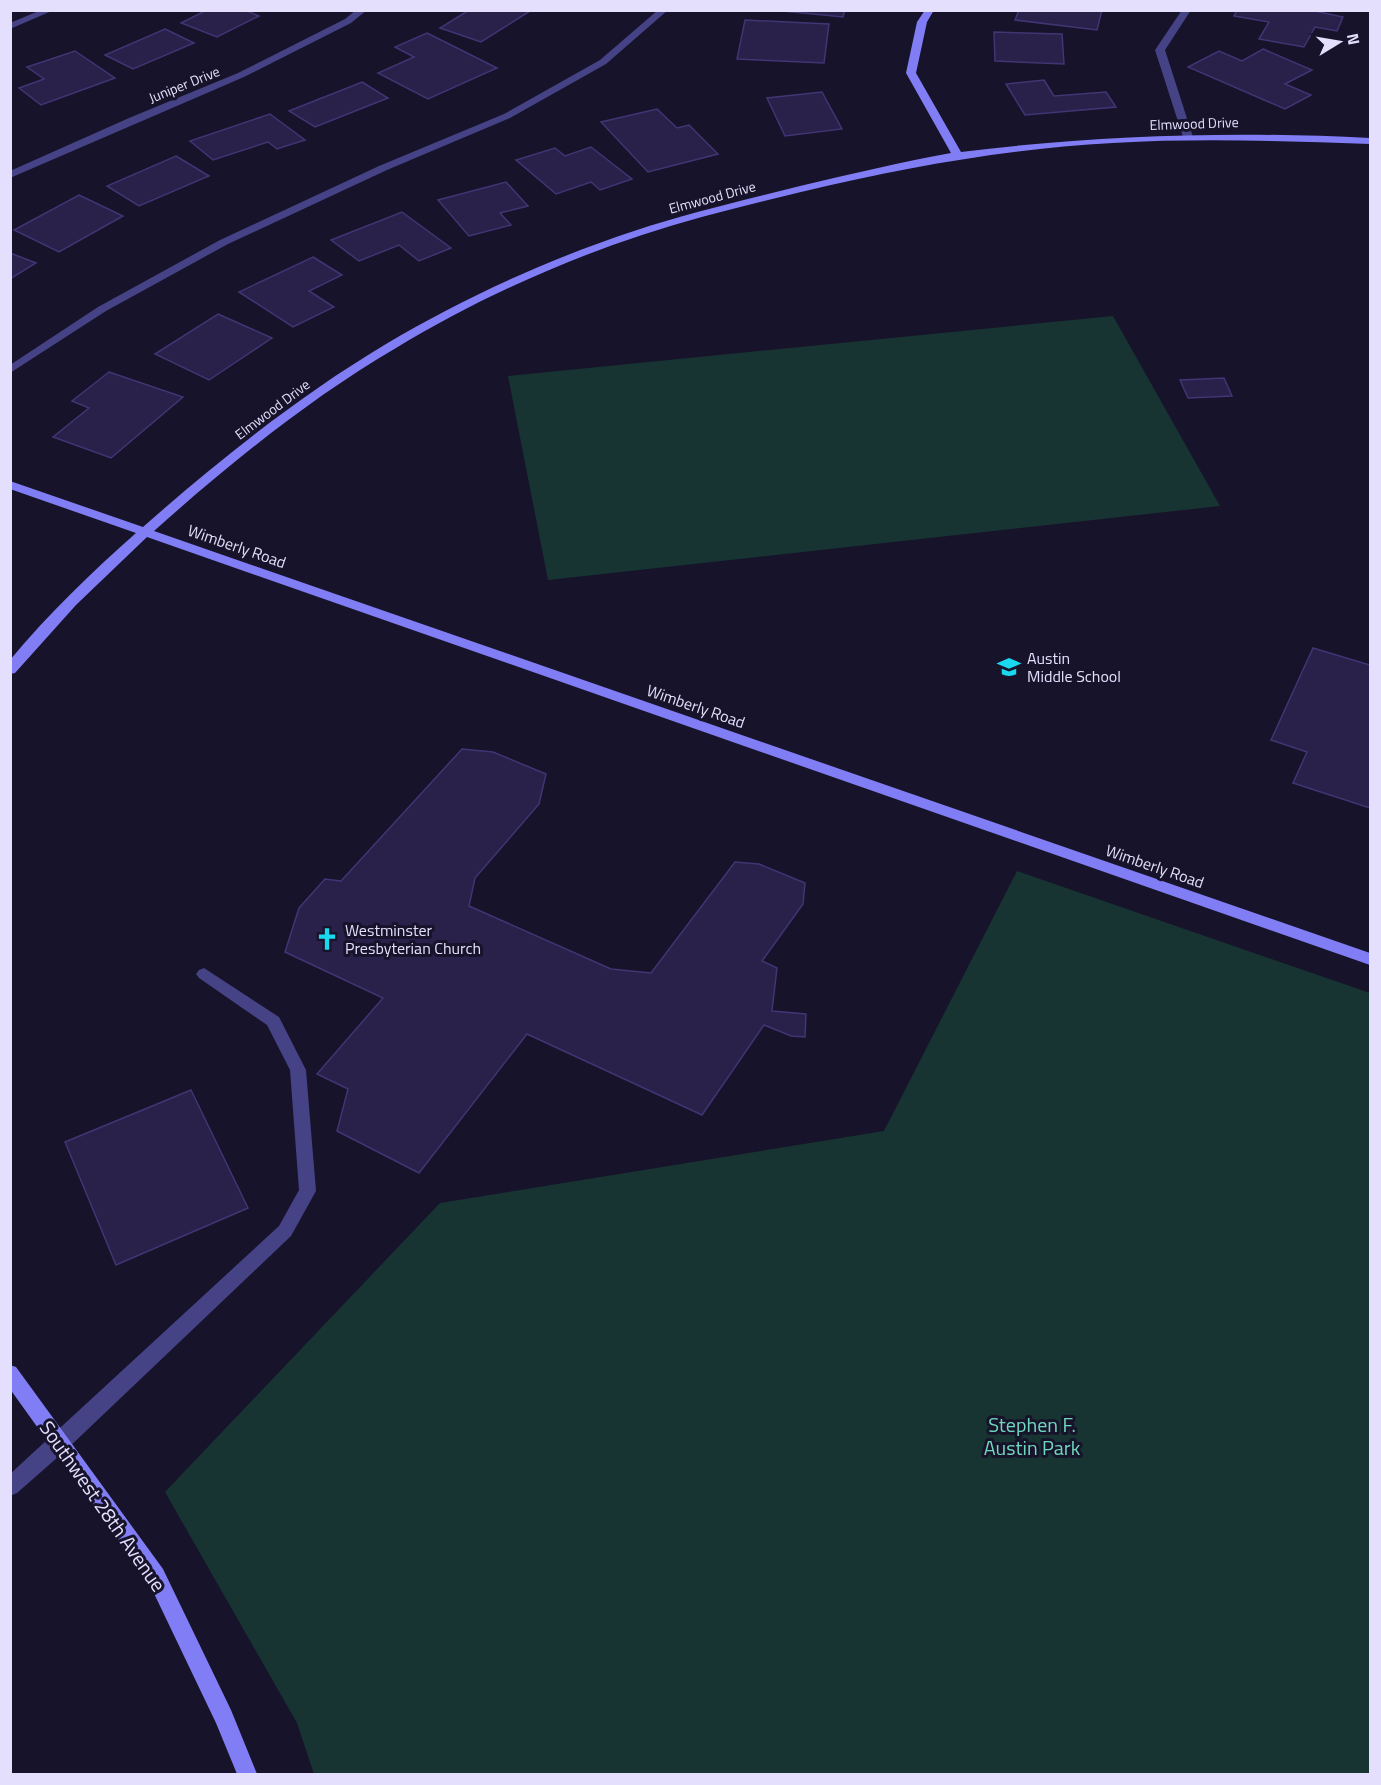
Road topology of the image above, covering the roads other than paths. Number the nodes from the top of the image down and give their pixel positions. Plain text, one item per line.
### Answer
1 (50, 10) edge
2 (363, 10) edge
3 (664, 10) edge
4 (930, 10) edge
5 (1186, 10) edge
6 (10, 26) edge
7 (1188, 138) junction
8 (1371, 141) edge
9 (958, 156) junction
10 (10, 175) edge
11 (10, 370) edge
12 (10, 485) edge
13 (145, 533) junction
14 (10, 670) edge
15 (1371, 959) edge
16 (204, 974) dead end
17 (10, 1373) edge
18 (59, 1444) junction
19 (10, 1487) edge
20 (247, 1774) edge

1 - 6 street
2 - 10 street, Juniper Drive
3 - 11 street
4 - 9 main road
5 - 7 street
7 - 8 main road, Elmwood Drive
7 - 9 main road, Elmwood Drive
9 - 13 main road, Elmwood Drive
12 - 13 main road, Wimberly Road
13 - 14 main road
13 - 15 main road, Wimberly Road
16 - 18 street
17 - 18 main road, Southwest 28th Avenue
18 - 19 street
18 - 20 main road, Southwest 28th Avenue

